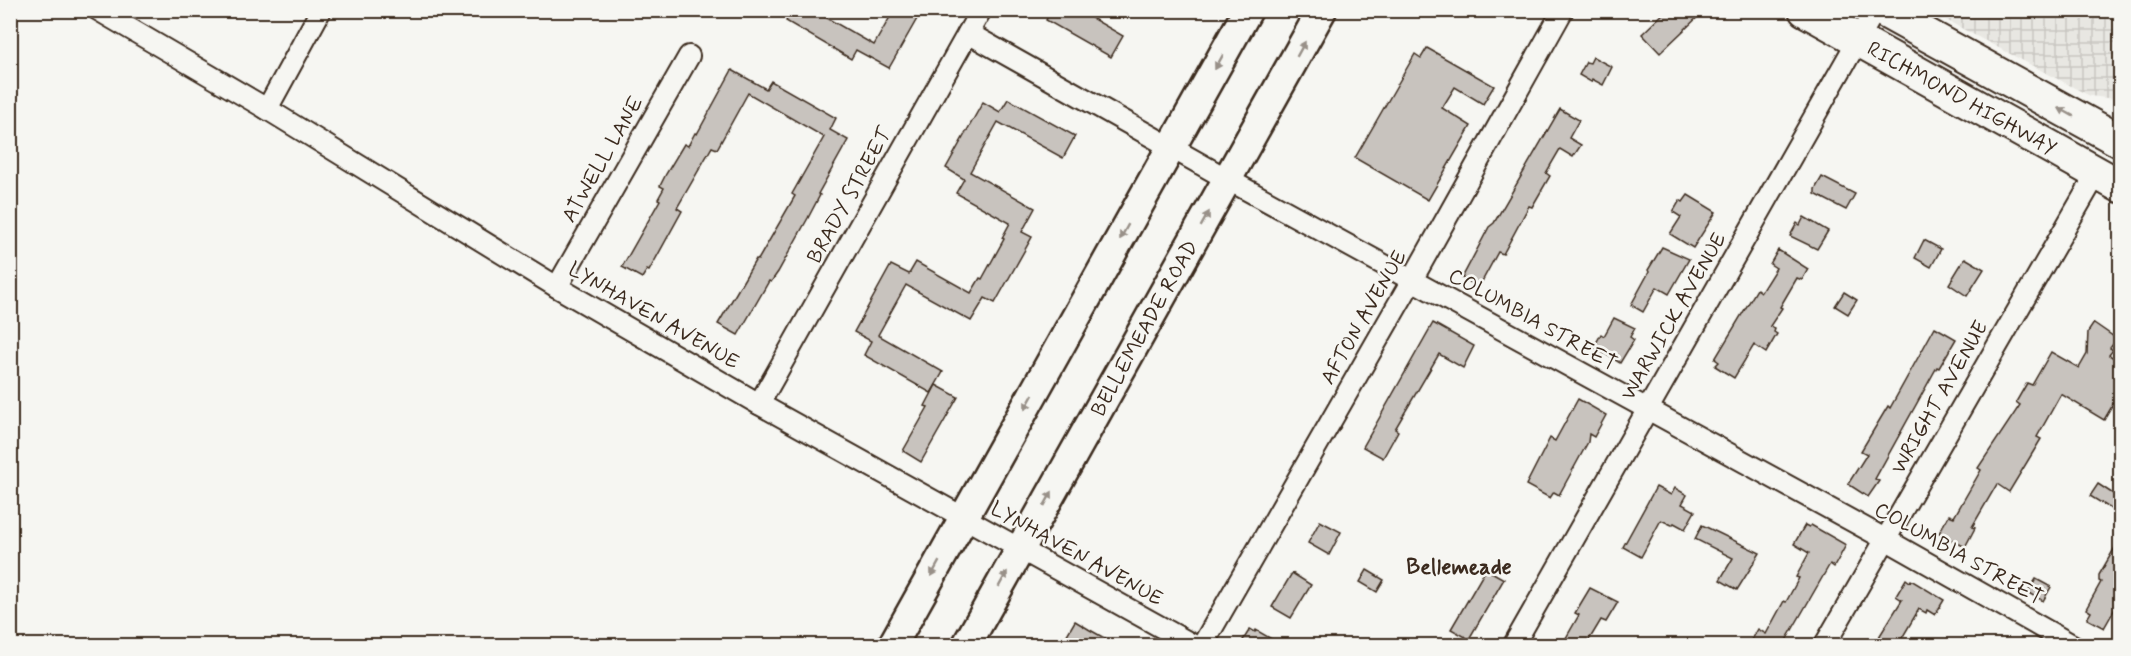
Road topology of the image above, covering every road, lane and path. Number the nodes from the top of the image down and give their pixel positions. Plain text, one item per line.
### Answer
1 (99, 10) edge
2 (321, 10) edge
3 (981, 10) edge
4 (1248, 10) edge
5 (1322, 10) edge
6 (1563, 10) edge
7 (1804, 10) edge
8 (1875, 10) edge
9 (1882, 10) edge
10 (968, 33) junction
11 (1858, 40) junction
12 (689, 56) dead end
13 (267, 109) junction
14 (2121, 141) edge
15 (1171, 147) junction
16 (1227, 179) junction
17 (2109, 179) edge
18 (1412, 280) junction
19 (557, 286) junction
20 (759, 404) junction
21 (1647, 410) junction
22 (964, 518) junction
23 (1885, 538) junction
24 (1020, 550) junction
25 (892, 645) edge
26 (966, 645) edge
27 (1195, 645) edge
28 (1202, 645) edge
29 (1513, 645) edge
30 (1824, 645) edge
31 (2074, 645) edge

1 - 13 street, LYNHAVEN AVENUE
2 - 13 street
3 - 10 street, BRADY STREET
4 -> 15 main road
16 -> 5 main road, BELLEMEADE ROAD
6 - 18 street, AFTON AVENUE
7 - 11 main road, RICHMOND HIGHWAY
8 - 11 street, WARWICK AVENUE
14 -> 9 main road, RICHMOND HIGHWAY
10 - 15 street, COLUMBIA STREET
10 - 20 street, BRADY STREET
11 - 17 main road, RICHMOND HIGHWAY
11 - 21 street, WARWICK AVENUE
12 - 19 street, ATWELL LANE
13 - 19 street, LYNHAVEN AVENUE
15 - 16 street, COLUMBIA STREET
15 -> 22 main road
16 - 18 street, COLUMBIA STREET
24 -> 16 main road, BELLEMEADE ROAD
17 - 23 street, WRIGHT AVENUE
18 - 21 street, COLUMBIA STREET
18 - 28 street, AFTON AVENUE
19 - 20 street, LYNHAVEN AVENUE
20 - 22 street, LYNHAVEN AVENUE
21 - 23 street, COLUMBIA STREET
21 - 29 street, WARWICK AVENUE
22 - 24 street, LYNHAVEN AVENUE
22 -> 25 main road
23 - 30 street, WRIGHT AVENUE
23 - 31 street, COLUMBIA STREET
26 -> 24 main road, BELLEMEADE ROAD
24 - 27 street, LYNHAVEN AVENUE

